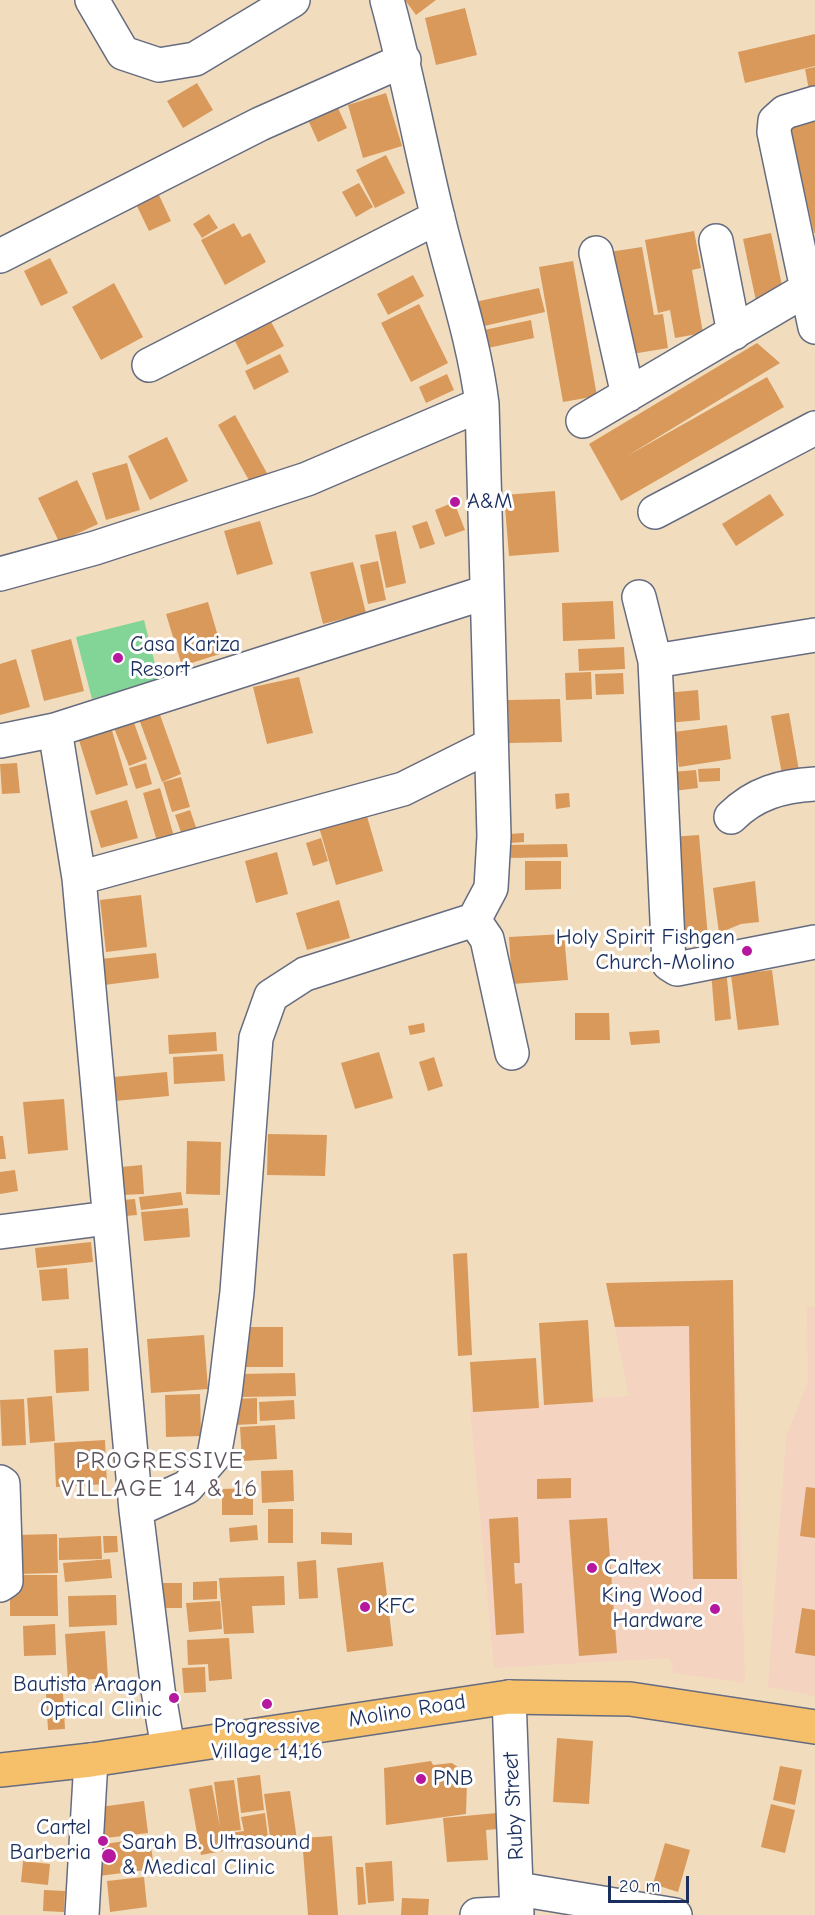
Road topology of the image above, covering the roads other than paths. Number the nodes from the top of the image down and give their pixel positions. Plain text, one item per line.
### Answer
1 (92, 0) edge
2 (293, 0) edge
3 (387, 0) edge
4 (404, 60) junction
5 (815, 103) edge
6 (438, 217) junction
7 (716, 241) dead end
8 (596, 253) dead end
9 (0, 256) edge
10 (807, 289) junction
11 (815, 327) edge
12 (734, 333) junction
13 (149, 365) dead end
14 (628, 395) junction
15 (482, 404) junction
16 (583, 421) dead end
17 (815, 428) edge
18 (655, 512) dead end
19 (0, 574) edge
20 (487, 592) junction
21 (639, 597) dead end
22 (815, 635) edge
23 (655, 661) junction
24 (55, 730) junction
25 (0, 741) edge
26 (491, 745) junction
27 (815, 784) edge
28 (731, 816) dead end
29 (79, 878) junction
30 (474, 920) junction
31 (815, 942) edge
32 (512, 1053) dead end
33 (108, 1218) junction
34 (0, 1232) edge
35 (0, 1482) edge
36 (136, 1510) junction
37 (0, 1585) edge
38 (509, 1697) junction
39 (815, 1727) edge
40 (168, 1748) junction
41 (91, 1760) junction
42 (0, 1770) edge
43 (517, 1906) edge
44 (82, 1915) edge
45 (477, 1915) edge
46 (675, 1915) edge

1 - 2 street
3 - 4 street
4 - 6 street
4 - 9 street
5 - 10 street
6 - 13 street
6 - 15 street
7 - 12 street
8 - 14 street
10 - 11 street
10 - 12 street
12 - 14 street
14 - 16 street
15 - 19 street
15 - 20 street
17 - 18 street
20 - 24 street
20 - 26 street
21 - 23 street
22 - 23 street
23 - 31 street
24 - 25 street
24 - 29 street
26 - 29 street
26 - 30 street
27 - 28 street
29 - 33 street
30 - 32 street
30 - 36 street
33 - 34 street
33 - 36 street
35 - 37 street
36 - 40 street
38 - 39 main road, Molino Road
38 - 40 main road, Molino Road
38 - 43 street, Ruby Street
40 - 41 main road, Molino Road
41 - 42 main road, Molino Road
41 - 44 street
43 - 45 street
43 - 46 street

